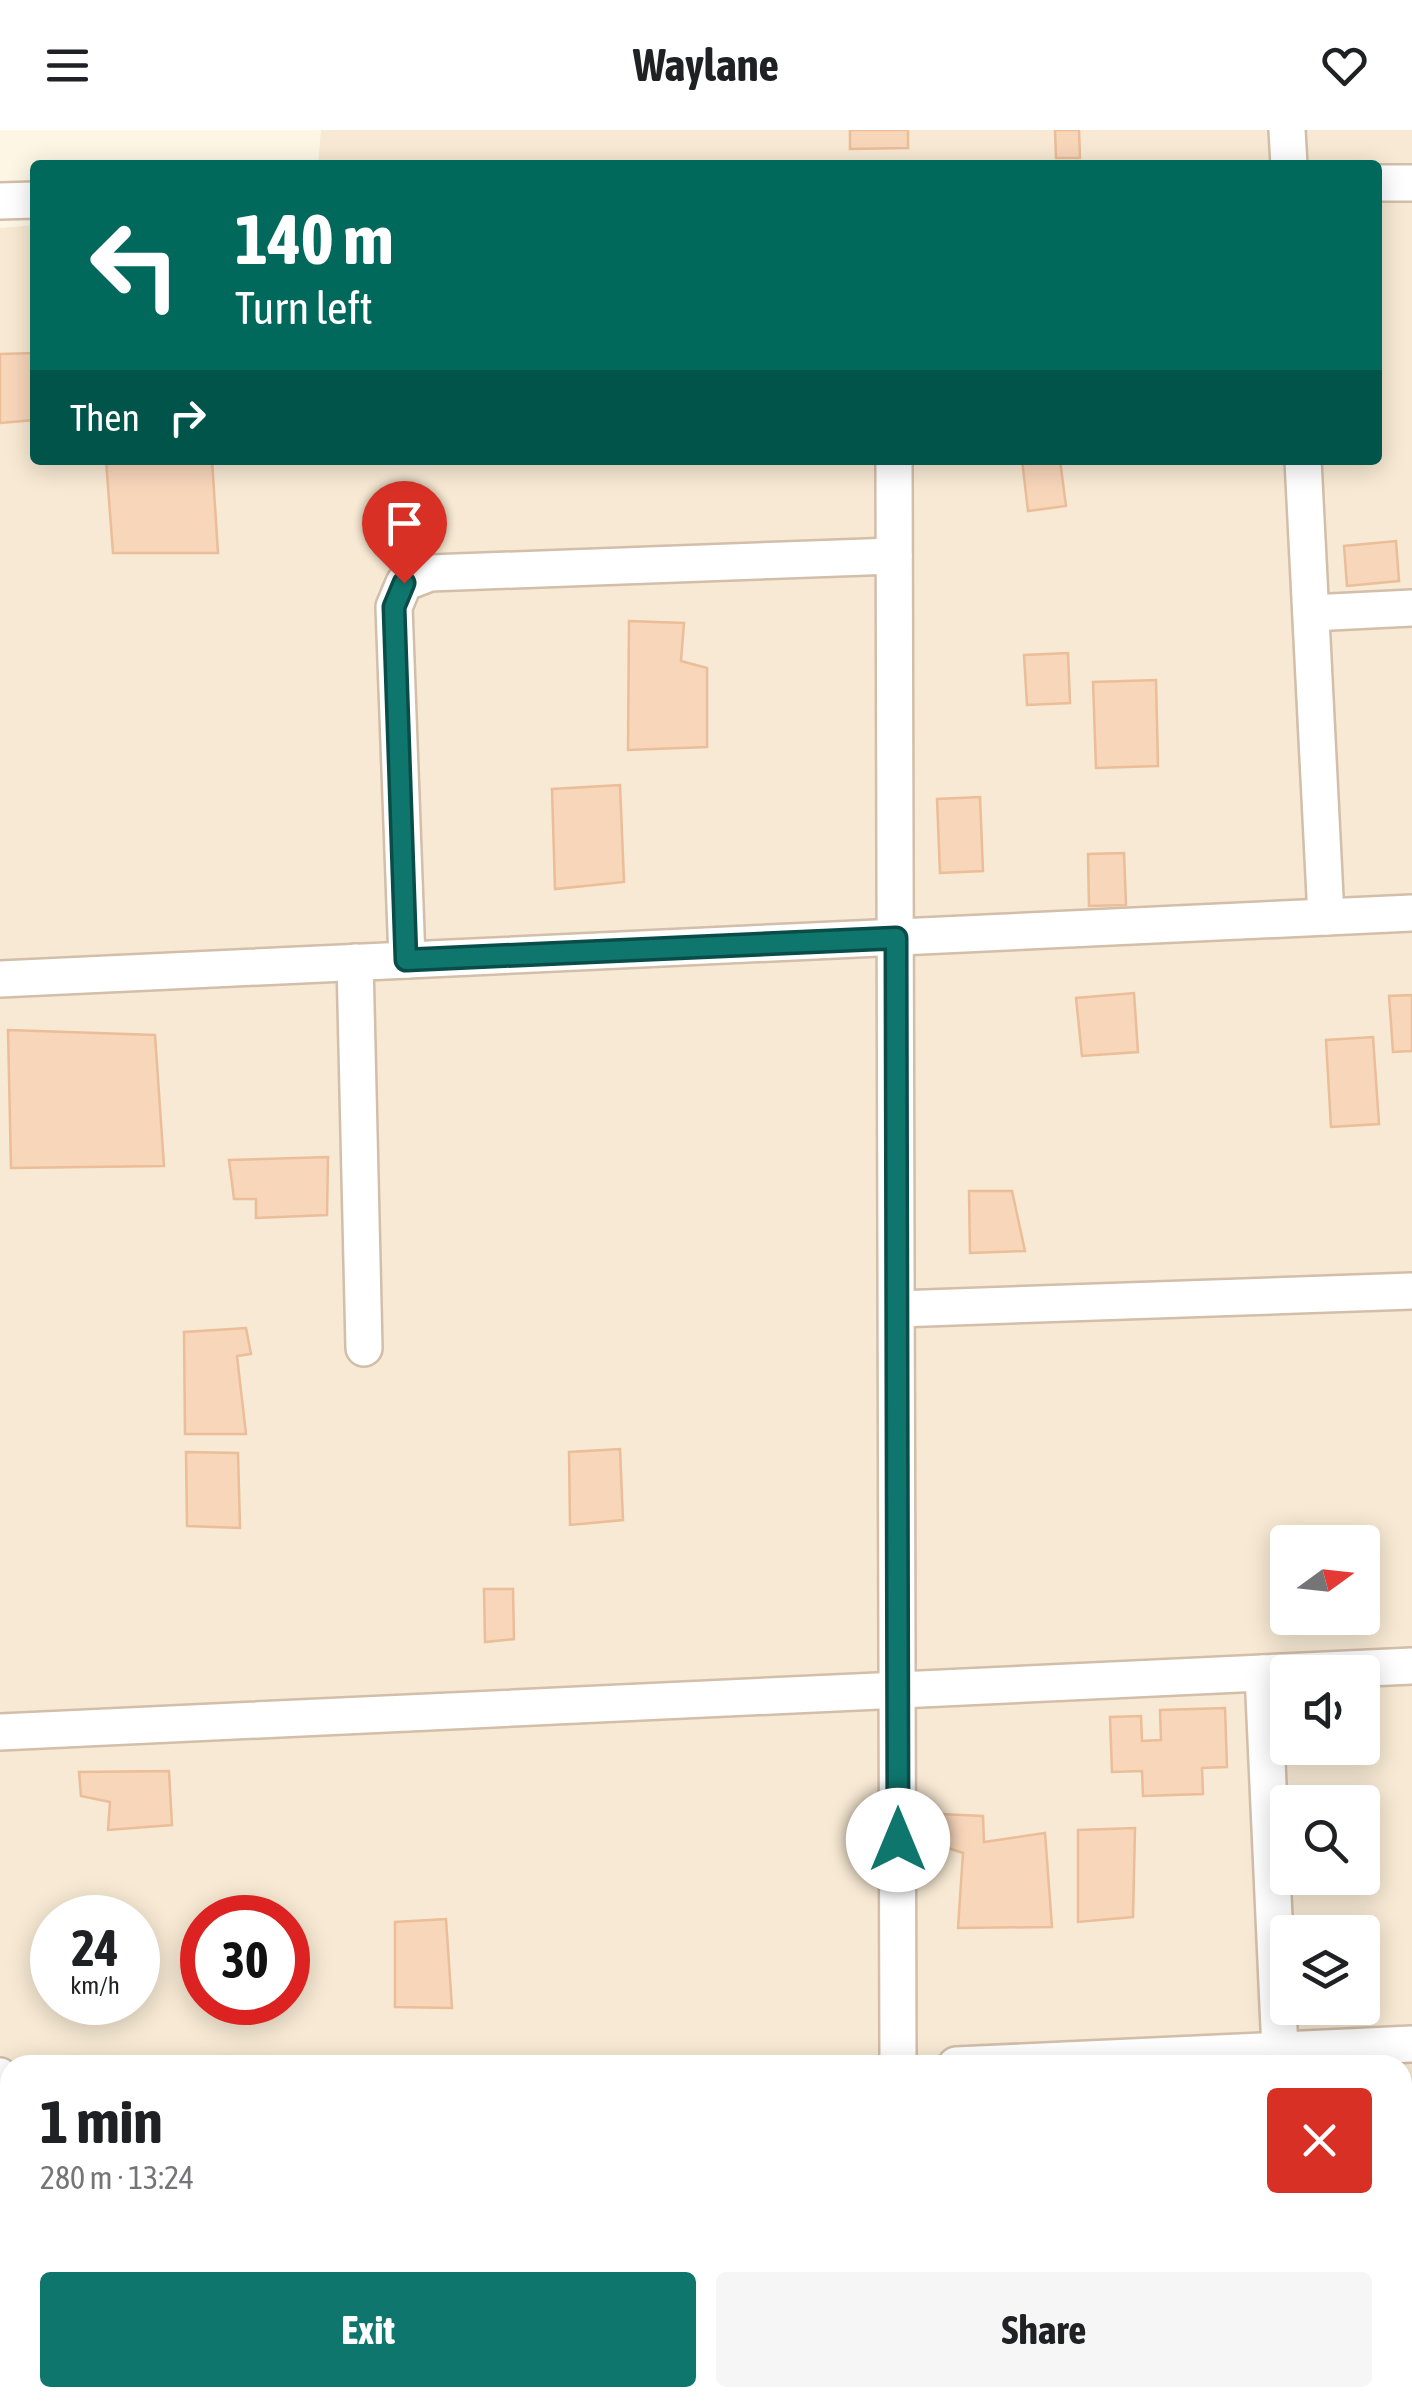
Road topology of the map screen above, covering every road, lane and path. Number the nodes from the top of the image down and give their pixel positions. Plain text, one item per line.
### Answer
1 (1287, 130) edge
2 (1289, 160) edge
3 (1382, 182) edge
4 (1412, 183) edge
5 (30, 200) edge
6 (0, 202) edge
7 (894, 465) edge
8 (1303, 465) edge
9 (894, 556) junction
10 (1412, 608) edge
11 (1311, 613) junction
12 (1412, 913) edge
13 (1326, 917) junction
14 (896, 938) junction
15 (406, 960) junction
16 (355, 962) junction
17 (0, 979) edge
18 (1412, 1291) edge
19 (897, 1310) junction
20 (364, 1348) dead end
21 (1412, 1666) edge
22 (1263, 1673) junction
23 (898, 1690) junction
24 (0, 1732) edge
25 (1412, 2044) edge
26 (1280, 2050) junction
27 (898, 2055) edge
28 (1172, 2055) edge

1 - 2 street
3 - 4 street
5 - 6 street
7 - 9 street
8 - 11 street
9 - 14 street
9 - 15 street
10 - 11 street
11 - 13 street
12 - 13 street
13 - 14 street
14 - 15 street
14 - 19 street
15 - 16 street
16 - 17 street
16 - 20 street
18 - 19 street
19 - 23 street
21 - 22 street
22 - 23 street
22 - 26 street
23 - 24 street
23 - 27 street
25 - 26 street
26 - 28 street

